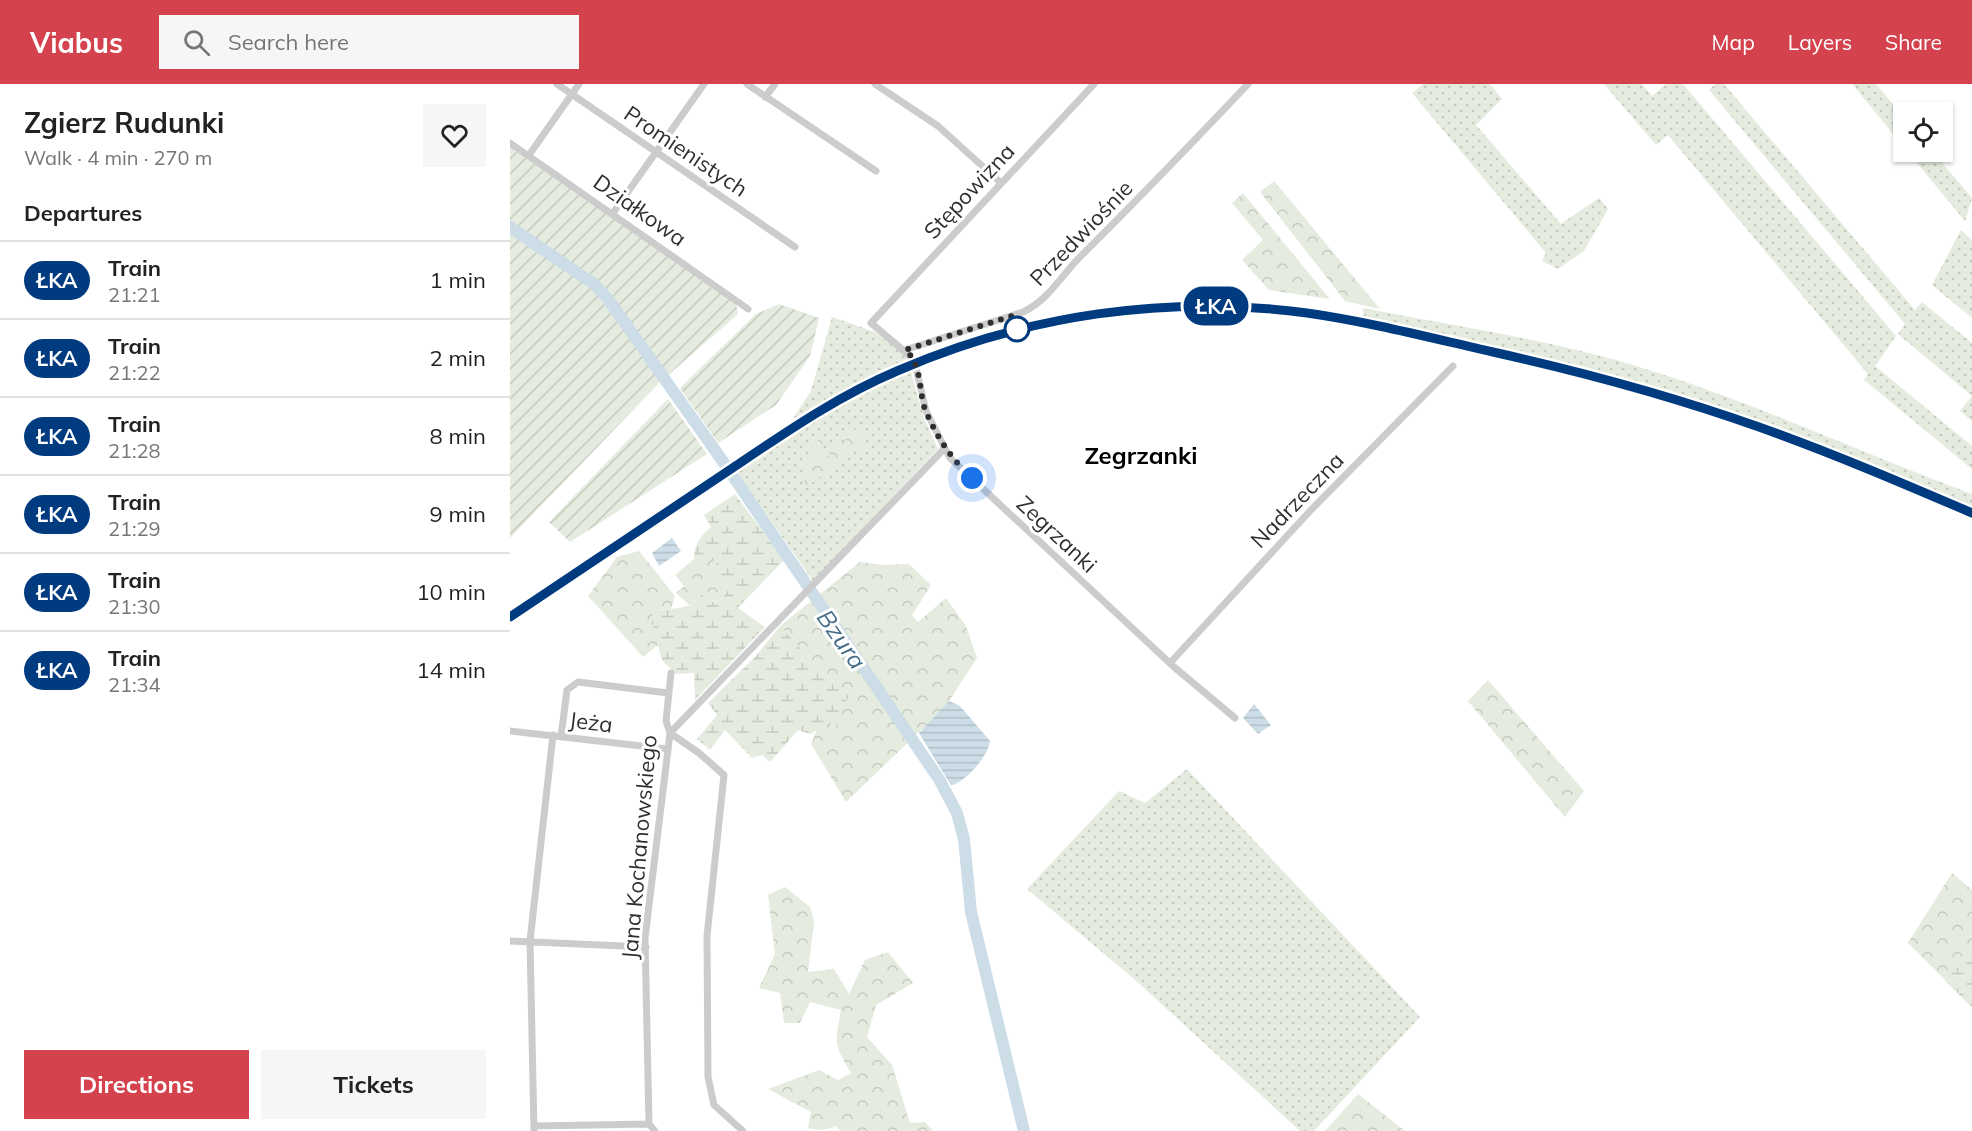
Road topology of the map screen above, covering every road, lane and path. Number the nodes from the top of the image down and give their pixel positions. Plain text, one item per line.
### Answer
1 (557, 84) edge
2 (579, 84) edge
3 (705, 84) edge
4 (747, 84) edge
5 (774, 84) edge
6 (875, 84) edge
7 (1094, 84) edge
8 (1248, 84) edge
9 (572, 94) junction
10 (765, 97) junction
11 (510, 143) edge
12 (654, 152) junction
13 (529, 155) junction
14 (876, 171) dead end
15 (1001, 183) junction
16 (614, 213) junction
17 (795, 247) dead end
18 (748, 309) dead end
19 (871, 323) joint
20 (905, 350) junction
21 (1453, 366) dead end
22 (944, 449) junction
23 (1170, 663) junction
24 (671, 673) dead end
25 (668, 693) junction
26 (1235, 718) dead end
27 (510, 731) edge
28 (670, 733) junction
29 (557, 736) junction
30 (668, 749) junction
31 (510, 941) edge
32 (530, 942) junction
33 (646, 947) junction
34 (650, 1124) junction
35 (534, 1129) edge
36 (655, 1131) edge
37 (743, 1131) edge

1 - 9 street, Promienistych
2 - 9 street
3 - 12 street
4 - 10 street
5 - 10 street
6 - 15 street
7 - 15 street, Stępowizna
8 - 20 street, Przedwiośnie
9 - 12 street, Promienistych
9 - 13 street
10 - 14 street
11 - 13 street, Działkowa
12 - 16 street
12 - 17 street, Promienistych
13 - 16 street, Działkowa
15 - 19 street, Stępowizna
16 - 18 street, Działkowa
19 - 20 street, Zegrzanki
20 - 22 street, Zegrzanki
21 - 23 street, Nadrzeczna
22 - 23 street, Zegrzanki
22 - 28 street
23 - 26 street, Zegrzanki
24 - 25 street, Jana Kochanowskiego
25 - 28 street, Jana Kochanowskiego
25 - 29 street
27 - 29 street, Jeża
28 - 30 street, Jana Kochanowskiego
28 - 37 street
29 - 30 street, Jeża
29 - 32 street
30 - 33 street, Jana Kochanowskiego
31 - 32 street
32 - 33 street
32 - 35 street
33 - 34 street, Jana Kochanowskiego
34 - 35 street
34 - 36 street

